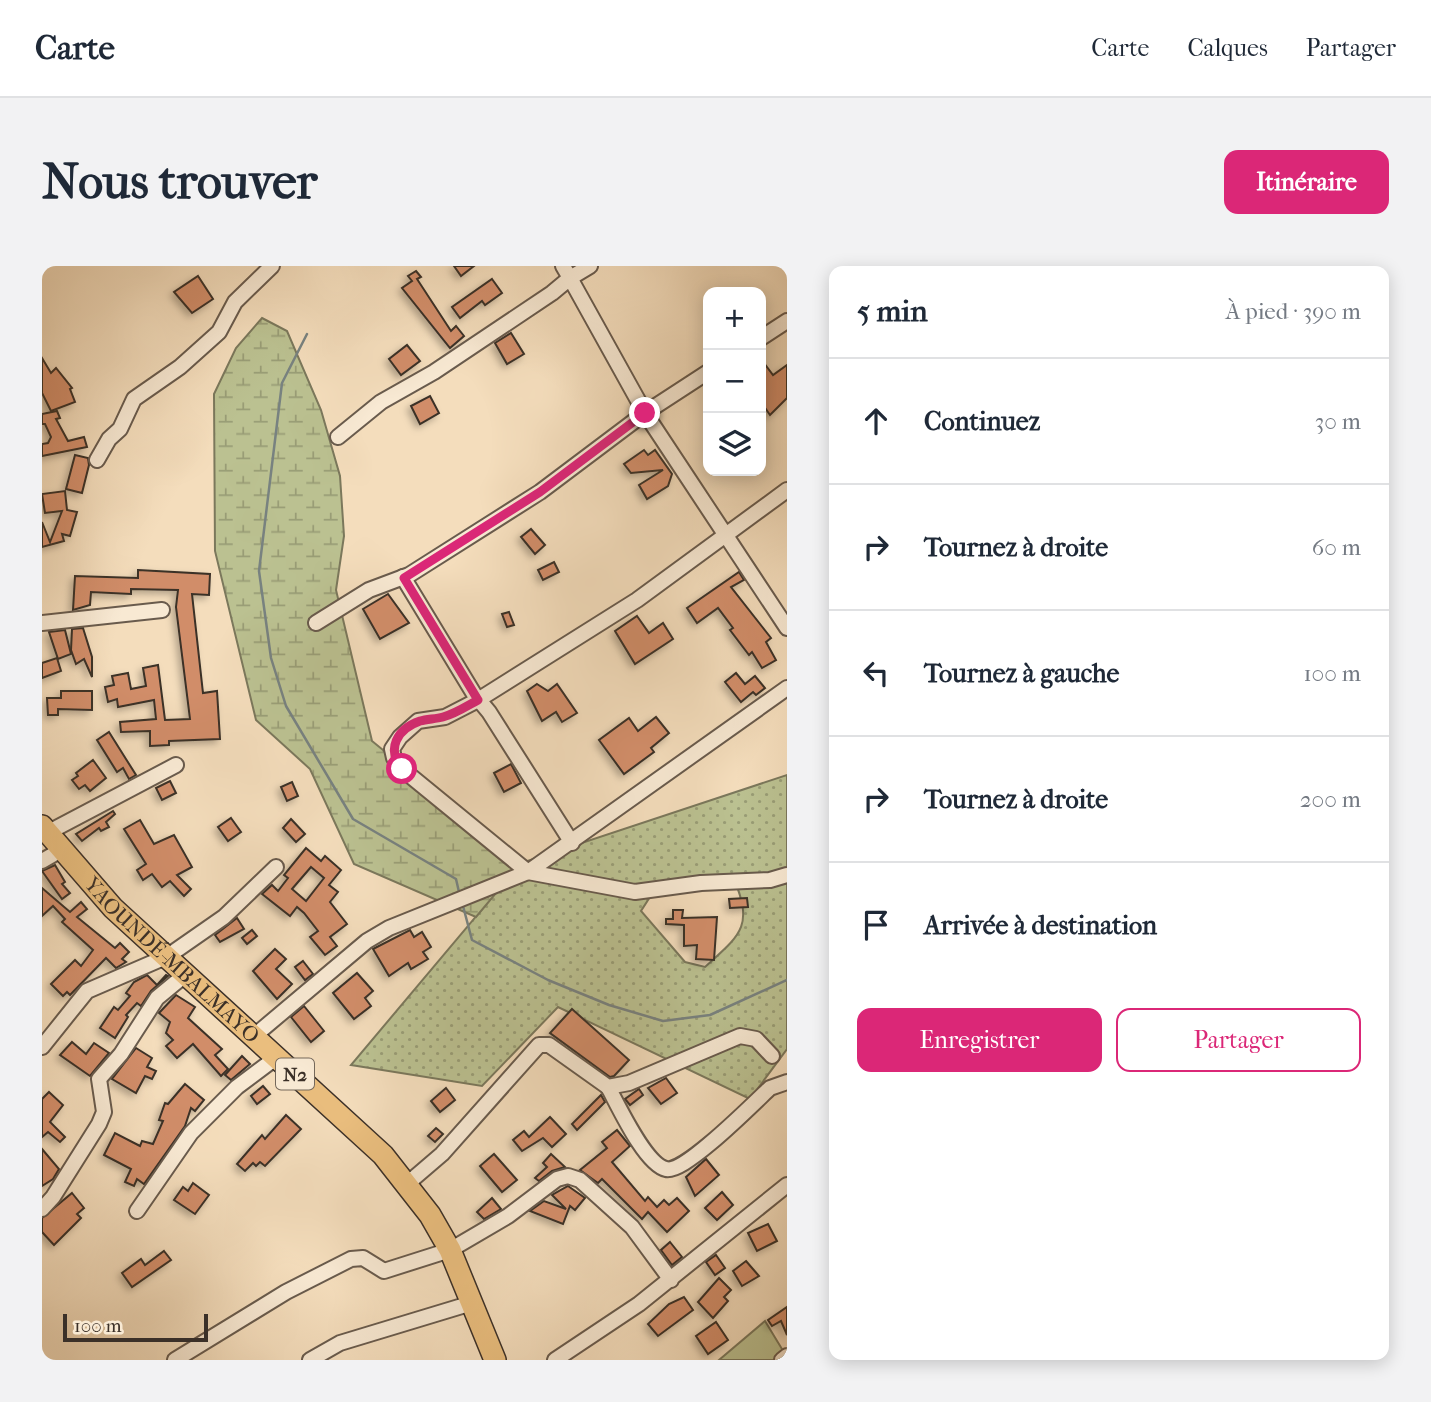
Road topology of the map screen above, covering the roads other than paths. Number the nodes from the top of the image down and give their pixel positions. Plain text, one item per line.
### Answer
1 (272, 266) edge
2 (590, 266) edge
3 (567, 272) edge
4 (787, 321) edge
5 (766, 335) edge
6 (703, 375) edge
7 (645, 413) junction
8 (338, 437) dead end
9 (97, 460) dead end
10 (787, 490) edge
11 (725, 535) junction
12 (404, 578) junction
13 (162, 610) dead end
14 (42, 623) edge
15 (316, 623) dead end
16 (787, 628) edge
17 (787, 688) edge
18 (478, 700) junction
19 (176, 765) dead end
20 (45, 829) edge
21 (572, 843) junction
22 (61, 850) junction
23 (42, 861) edge
24 (276, 867) dead end
25 (528, 872) junction
26 (787, 876) edge
27 (167, 956) junction
28 (186, 974) junction
29 (253, 1037) junction
30 (42, 1047) edge
31 (772, 1056) dead end
32 (277, 1057) junction
33 (787, 1082) edge
34 (608, 1087) junction
35 (407, 1184) junction
36 (787, 1185) edge
37 (42, 1209) edge
38 (137, 1211) dead end
39 (450, 1250) junction
40 (671, 1279) junction
41 (472, 1303) junction
42 (787, 1356) edge
43 (175, 1360) edge
44 (310, 1360) edge
45 (495, 1360) edge
46 (555, 1360) edge
47 (782, 1360) edge

1 - 9 street
2 - 3 street
3 - 7 street
3 - 8 street
4 - 5 street
6 - 7 street
7 - 11 street
7 - 12 street
10 - 11 street
11 - 16 street
11 - 18 street
12 - 15 street
12 - 18 street
13 - 14 street
17 - 21 street
18 - 21 street
18 - 25 street
19 - 20 street
20 - 22 highway, YAOUNDÉ-MBALMAYO / N2
21 - 25 street
22 - 23 street
22 - 27 highway, YAOUNDÉ-MBALMAYO / N2
24 - 27 street
25 - 26 street
25 - 29 street
27 - 28 highway, YAOUNDÉ-MBALMAYO / N2
27 - 30 street
28 - 29 highway, YAOUNDÉ-MBALMAYO / N2
28 - 37 street
29 - 32 highway, YAOUNDÉ-MBALMAYO / N2
31 - 34 street
32 - 35 highway, YAOUNDÉ-MBALMAYO / N2
32 - 38 street
33 - 34 street
34 - 35 street
35 - 39 highway, YAOUNDÉ-MBALMAYO / N2
36 - 40 street
39 - 40 street
39 - 41 highway, YAOUNDÉ-MBALMAYO / N2
39 - 43 street
40 - 46 street
41 - 44 street
41 - 45 highway, YAOUNDÉ-MBALMAYO / N2
42 - 47 street

